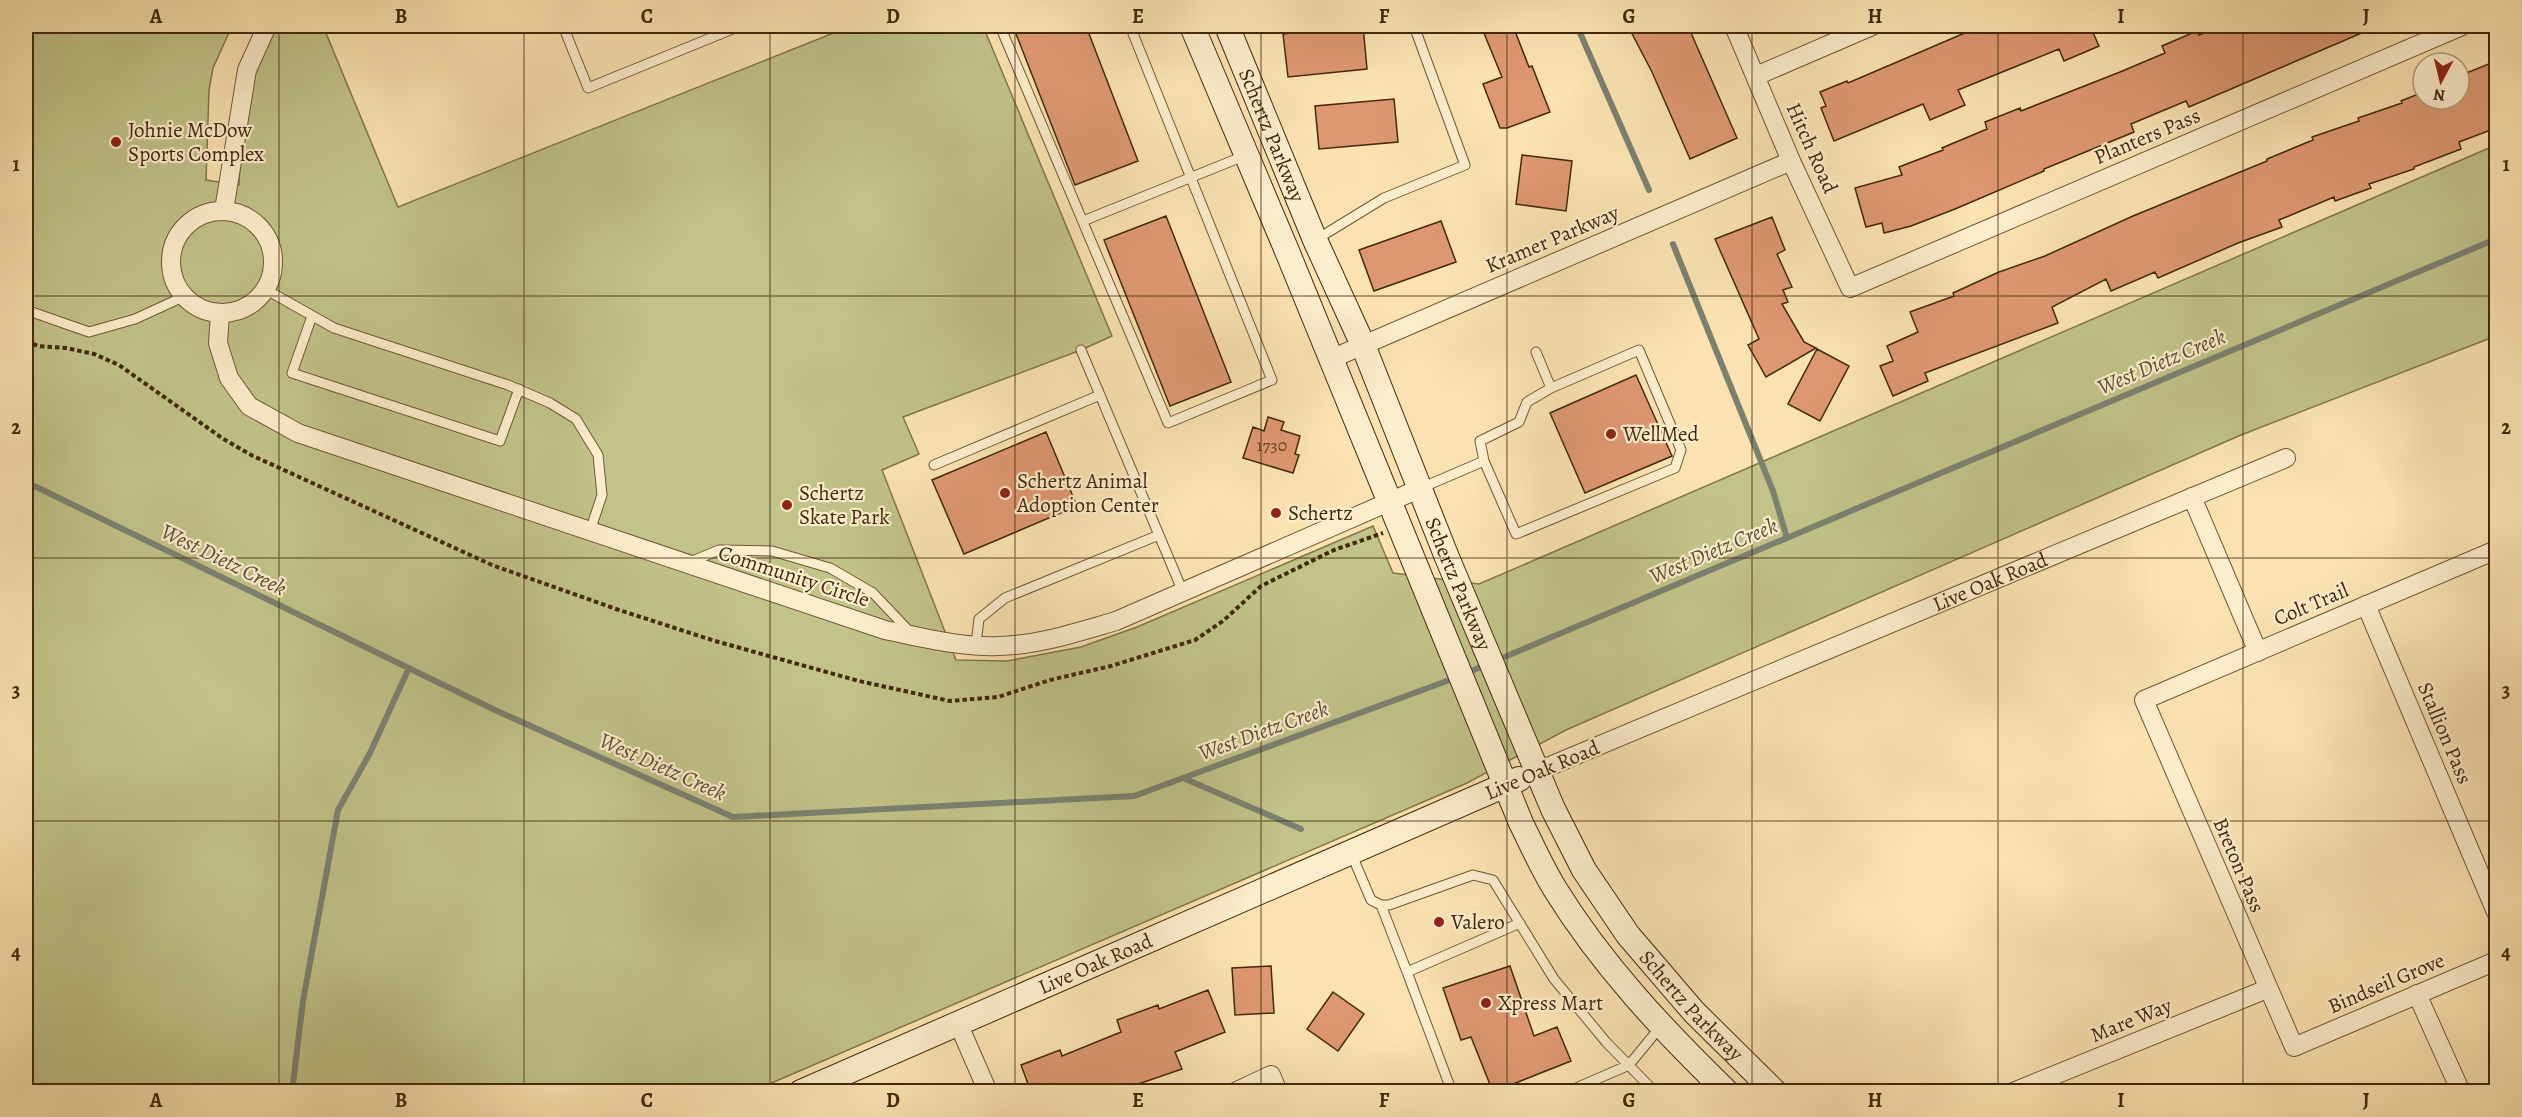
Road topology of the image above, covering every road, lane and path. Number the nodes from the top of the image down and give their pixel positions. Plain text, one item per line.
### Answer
1 (267, 26) edge
2 (562, 26) edge
3 (740, 26) edge
4 (1000, 26) edge
5 (1130, 26) edge
6 (1192, 26) edge
7 (1227, 26) edge
8 (1414, 26) edge
9 (1734, 26) edge
10 (1872, 26) edge
11 (2462, 26) edge
12 (726, 28) edge
13 (1756, 76) junction
14 (1276, 141) junction
15 (1247, 155) junction
16 (1791, 160) junction
17 (1191, 177) junction
18 (224, 210) junction
19 (1083, 221) junction
20 (1315, 240) junction
21 (1287, 251) junction
22 (1850, 288) joint
23 (265, 289) junction
24 (183, 297) junction
25 (26, 310) edge
26 (220, 314) junction
27 (312, 316) junction
28 (1363, 345) junction
29 (1082, 350) dead end
30 (1536, 352) dead end
31 (1331, 359) junction
32 (1551, 388) junction
33 (519, 389) junction
34 (1100, 395) junction
35 (2286, 458) dead end
36 (1484, 461) junction
37 (934, 465) dead end
38 (1421, 488) junction
39 (2192, 497) junction
40 (1389, 502) junction
41 (590, 531) junction
42 (1159, 535) junction
43 (2496, 550) edge
44 (687, 564) junction
45 (1183, 591) junction
46 (2366, 605) junction
47 (913, 635) junction
48 (976, 644) junction
49 (2258, 652) junction
50 (2144, 700) joint
51 (1538, 771) junction
52 (1506, 784) junction
53 (1350, 852) junction
54 (1381, 905) junction
55 (2496, 912) edge
56 (1520, 923) junction
57 (2496, 961) edge
58 (1407, 972) junction
59 (2267, 989) junction
60 (2417, 994) junction
61 (958, 1023) junction
62 (1661, 1026) junction
63 (2294, 1047) joint
64 (1629, 1065) junction
65 (1275, 1083) edge
66 (801, 1092) edge
67 (988, 1092) edge
68 (1235, 1092) edge
69 (1452, 1092) edge
70 (1567, 1092) edge
71 (1655, 1092) edge
72 (1727, 1092) edge
73 (1775, 1092) edge
74 (2013, 1092) edge
75 (2461, 1092) edge

1 - 18 street
2 - 12 lane
3 - 12 lane
4 - 19 lane
5 - 17 lane
6 - 15 main road, Schertz Parkway
7 - 14 main road, Schertz Parkway
8 - 20 lane
9 - 13 street, Hitch Road
10 - 13 street
11 - 22 street, Planters Pass
13 - 16 street, Hitch Road
14 - 15 main road
14 - 20 main road, Schertz Parkway
15 - 17 lane
15 - 21 main road, Schertz Parkway
16 - 22 street, Hitch Road
16 - 28 street, Kramer Parkway
17 - 19 lane
17 - 19 lane
18 - 23 street
18 - 24 street
20 - 21 main road
20 - 28 main road, Schertz Parkway
21 - 31 main road, Schertz Parkway
23 - 26 street
23 - 27 lane
24 - 25 lane
24 - 26 street
26 - 41 street, Community Circle
27 - 33 lane
27 - 33 lane
28 - 31 street, Kramer Parkway
28 - 38 main road, Schertz Parkway
29 - 34 lane
30 - 32 lane
31 - 40 main road, Schertz Parkway
32 - 36 lane
32 - 36 lane
33 - 41 lane
34 - 37 lane
34 - 42 lane
35 - 39 street, Live Oak Road
36 - 38 lane
38 - 40 street, Community Circle
38 - 51 main road, Schertz Parkway
39 - 49 street
39 - 51 street, Live Oak Road
40 - 45 street, Community Circle
40 - 52 main road, Schertz Parkway
41 - 44 street, Community Circle
42 - 45 lane
42 - 48 lane
43 - 46 street, Colt Trail
44 - 47 street, Community Circle
44 - 47 lane
45 - 48 street, Community Circle
46 - 49 street, Colt Trail
46 - 55 street, Stallion Pass
47 - 48 street, Community Circle
49 - 50 street, Colt Trail
50 - 59 street, Breton Pass
51 - 52 main road, Live Oak Road
51 - 73 main road, Schertz Parkway
52 - 53 main road, Live Oak Road
52 - 62 main road, Schertz Parkway
53 - 54 lane
53 - 61 main road, Live Oak Road
54 - 56 lane
54 - 58 lane
56 - 58 lane
56 - 64 lane
57 - 60 street, Bindseil Grove
58 - 69 lane
59 - 63 street, Breton Pass
59 - 74 street, Mare Way
60 - 63 street, Bindseil Grove
60 - 75 street
61 - 66 main road, Live Oak Road
61 - 67 street
62 - 64 lane
62 - 72 main road, Schertz Parkway
64 - 70 lane
64 - 71 lane
65 - 68 street

